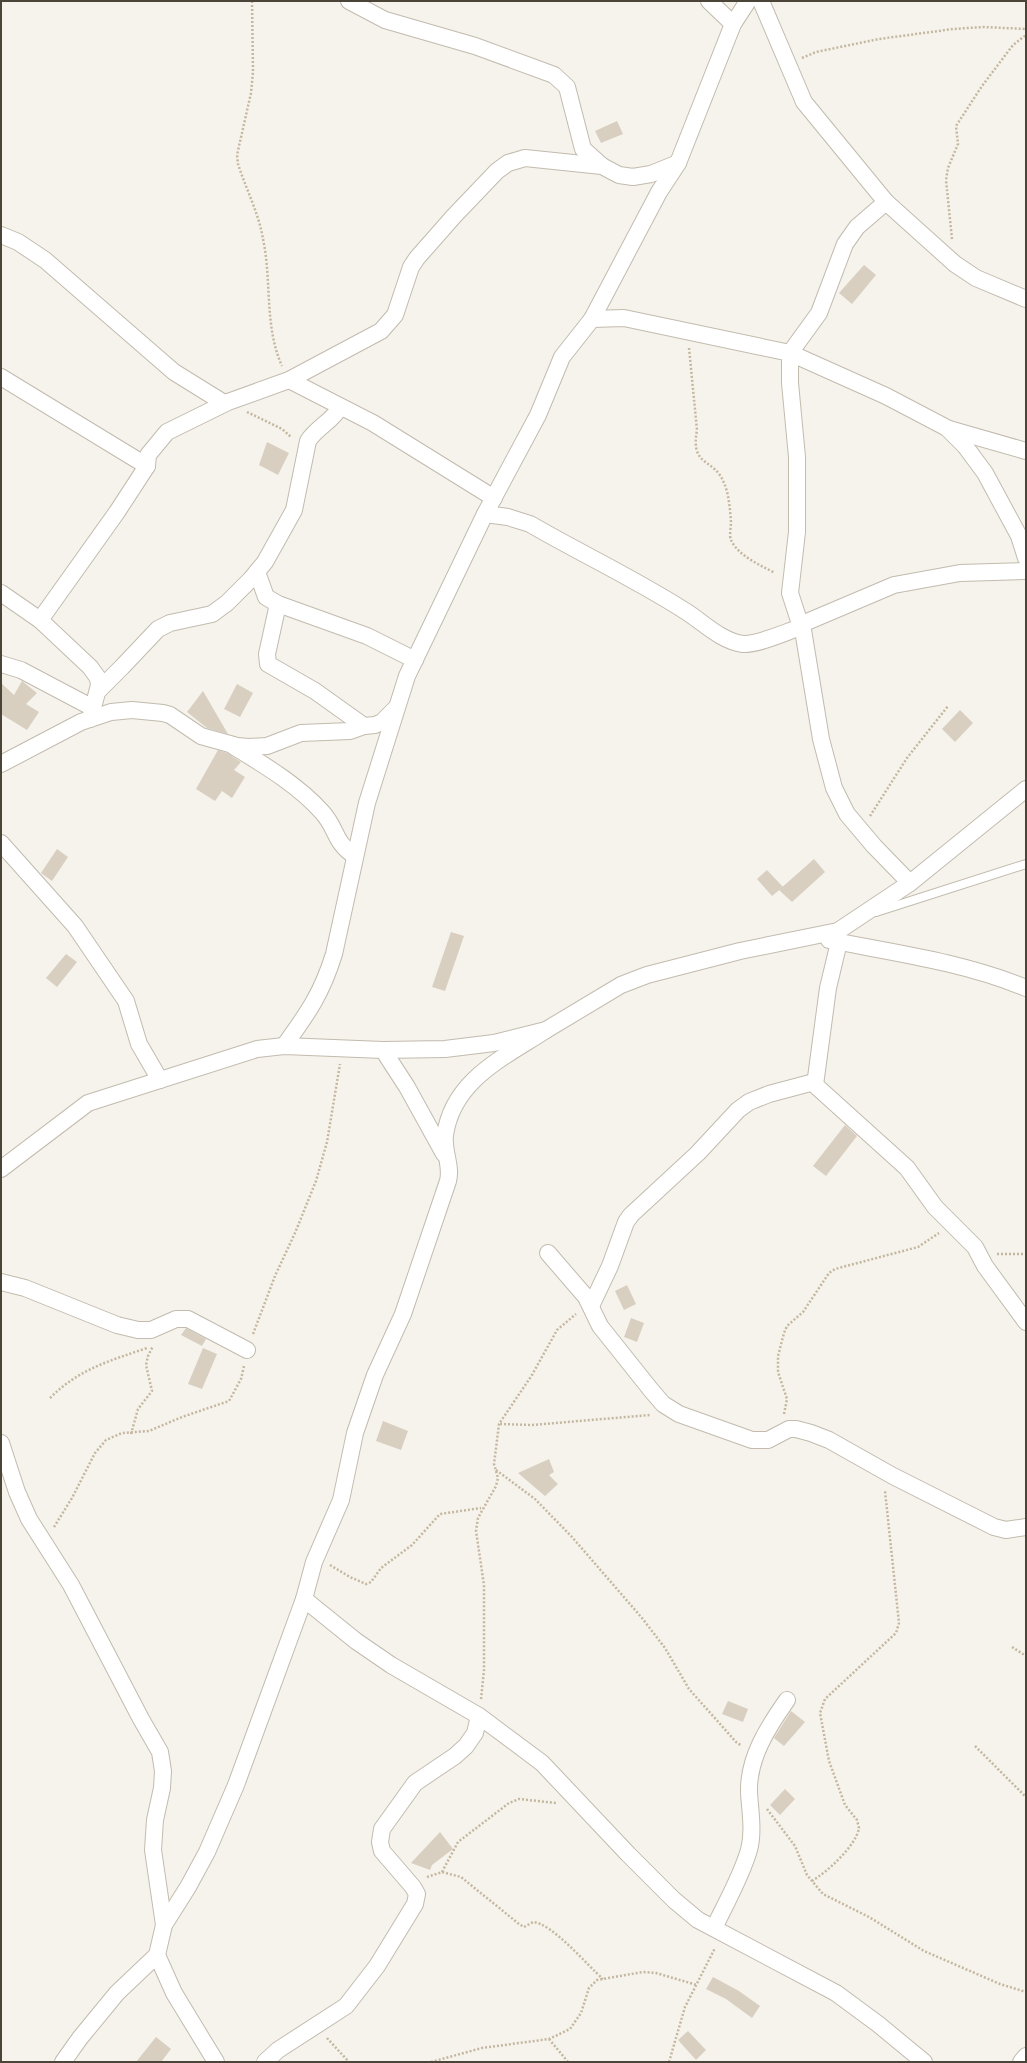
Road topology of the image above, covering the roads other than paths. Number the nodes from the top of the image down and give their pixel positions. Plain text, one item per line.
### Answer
1 (349, 1) edge
2 (708, 1) edge
3 (748, 1) edge
4 (761, 1) edge
5 (733, 24) junction
6 (678, 163) junction
7 (602, 166) junction
8 (886, 202) junction
9 (1, 236) edge
10 (1026, 299) edge
11 (592, 319) junction
12 (790, 354) junction
13 (1, 377) edge
14 (289, 380) junction
15 (226, 402) junction
16 (340, 407) junction
17 (947, 428) junction
18 (1026, 451) edge
19 (146, 466) junction
20 (494, 498) junction
21 (485, 514) junction
22 (1026, 558) edge
23 (1026, 571) edge
24 (257, 572) junction
25 (1, 593) edge
26 (278, 604) junction
27 (40, 620) junction
28 (801, 626) junction
29 (415, 660) junction
30 (1, 664) edge
31 (98, 691) junction
32 (396, 708) junction
33 (92, 714) junction
34 (364, 726) junction
35 (229, 744) junction
36 (1, 764) edge
37 (1026, 789) edge
38 (1, 842) edge
39 (355, 856) junction
40 (1026, 864) edge
41 (910, 883) junction
42 (861, 917) junction
43 (815, 938) junction
44 (839, 942) junction
45 (1026, 988) edge
46 (546, 1030) junction
47 (284, 1046) junction
48 (383, 1050) junction
49 (160, 1080) junction
50 (814, 1082) junction
51 (448, 1161) junction
52 (1, 1170) edge
53 (548, 1253) dead end
54 (1, 1282) edge
55 (591, 1306) junction
56 (1026, 1322) edge
57 (247, 1350) dead end
58 (1, 1443) edge
59 (1026, 1527) edge
60 (304, 1600) junction
61 (787, 1700) dead end
62 (479, 1716) junction
63 (164, 1924) junction
64 (717, 1930) junction
65 (157, 1955) junction
66 (1026, 2056) edge
67 (63, 2062) edge
68 (216, 2062) edge
69 (265, 2062) edge
70 (924, 2062) edge
71 (1021, 2062) edge

1 - 7 street
2 - 5 street
3 - 5 street
4 - 8 street
5 - 6 street
6 - 7 street
6 - 11 street
7 - 14 street
8 - 10 street
8 - 12 street
9 - 15 street
11 - 12 street
11 - 20 street
12 - 17 street
12 - 28 street
13 - 19 street
14 - 15 street
14 - 16 street
15 - 19 street
16 - 20 street
16 - 24 street
17 - 18 street
17 - 22 street
19 - 27 street
20 - 21 street
21 - 28 street
21 - 29 street
23 - 28 street
24 - 26 street
24 - 31 street
25 - 27 street
26 - 29 street
26 - 34 street
27 - 31 street
28 - 41 street
29 - 32 street
30 - 33 street
31 - 33 street
32 - 34 street
32 - 39 street
33 - 35 street
33 - 36 street
34 - 35 street
35 - 39 street
37 - 41 street
38 - 49 street
39 - 47 street
40 - 42 lane
41 - 42 street
42 - 43 street
43 - 44 street
43 - 46 street
44 - 45 street
44 - 50 street
46 - 48 street
46 - 51 street
47 - 48 street
47 - 49 street
48 - 51 street
49 - 52 street
50 - 55 street
50 - 56 street
51 - 60 street
53 - 55 street
54 - 57 street
55 - 59 street
58 - 63 street
60 - 62 street
60 - 63 street
61 - 64 street
62 - 64 street
62 - 69 street
63 - 65 street
64 - 70 street
65 - 67 street
65 - 68 street
66 - 71 street

